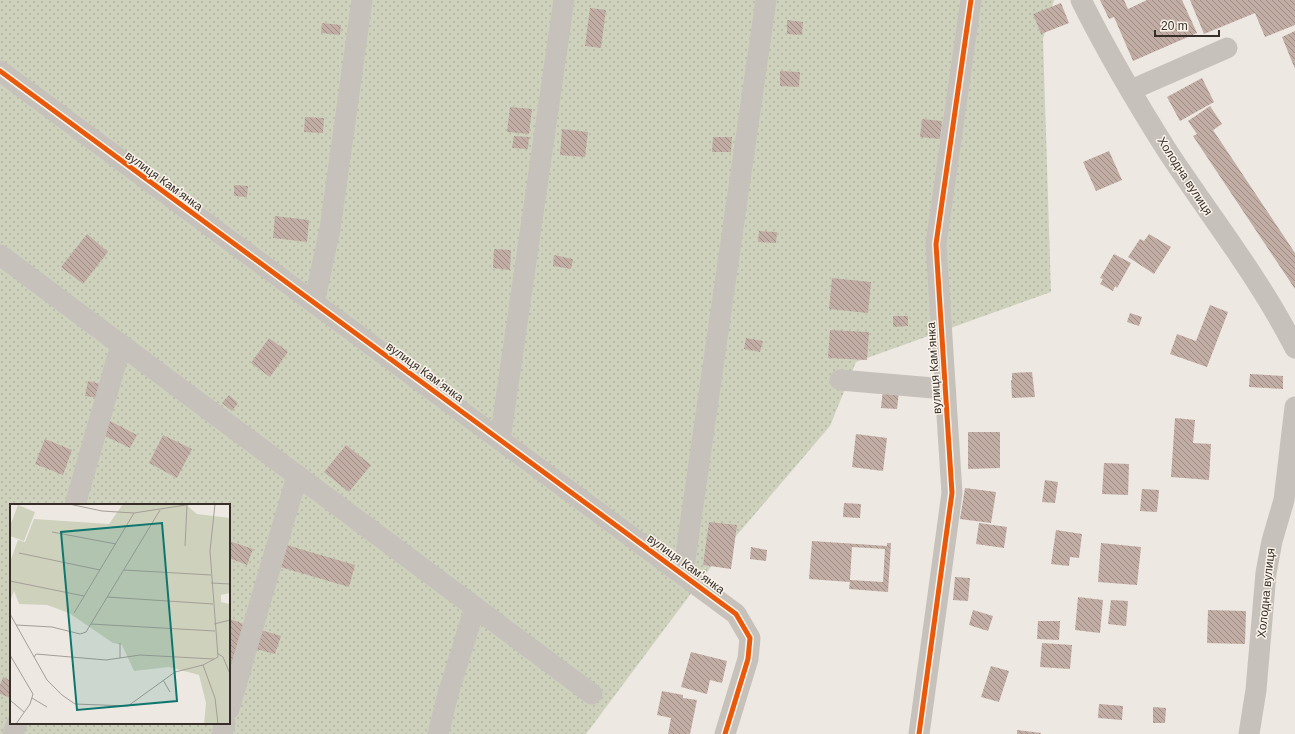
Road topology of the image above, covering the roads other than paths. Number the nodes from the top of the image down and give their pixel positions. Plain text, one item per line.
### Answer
1 (362, 0) edge
2 (564, 0) edge
3 (766, 0) edge
4 (971, 0) edge
5 (1081, 0) edge
6 (1226, 48) dead end
7 (0, 71) edge
8 (1131, 90) junction
9 (0, 255) edge
10 (314, 303) junction
11 (121, 345) junction
12 (1295, 348) edge
13 (840, 380) dead end
14 (945, 389) junction
15 (1295, 407) edge
16 (500, 440) junction
17 (297, 476) junction
18 (75, 504) edge
19 (683, 574) junction
20 (476, 607) junction
21 (592, 694) dead end
22 (230, 706) edge
23 (17, 724) edge
24 (225, 724) edge
25 (13, 734) edge
26 (222, 734) edge
27 (438, 734) edge
28 (725, 734) edge
29 (919, 734) edge
30 (1249, 734) edge

1 - 10 street
2 - 16 street
3 - 19 street
4 - 14 street, вулиця Камʼянка
5 - 8 street, Холодна вулиця
6 - 8 street
7 - 10 street, вулиця Камʼянка
8 - 12 street, Холодна вулиця
9 - 11 street
10 - 16 street, вулиця Камʼянка
11 - 17 street
11 - 18 street
13 - 14 street
14 - 29 street, вулиця Камʼянка
15 - 30 street, Холодна вулиця
16 - 19 street, вулиця Камʼянка
17 - 20 street
17 - 22 street
19 - 28 street, вулиця Камʼянка
20 - 21 street
20 - 27 street
23 - 25 street
24 - 26 street

